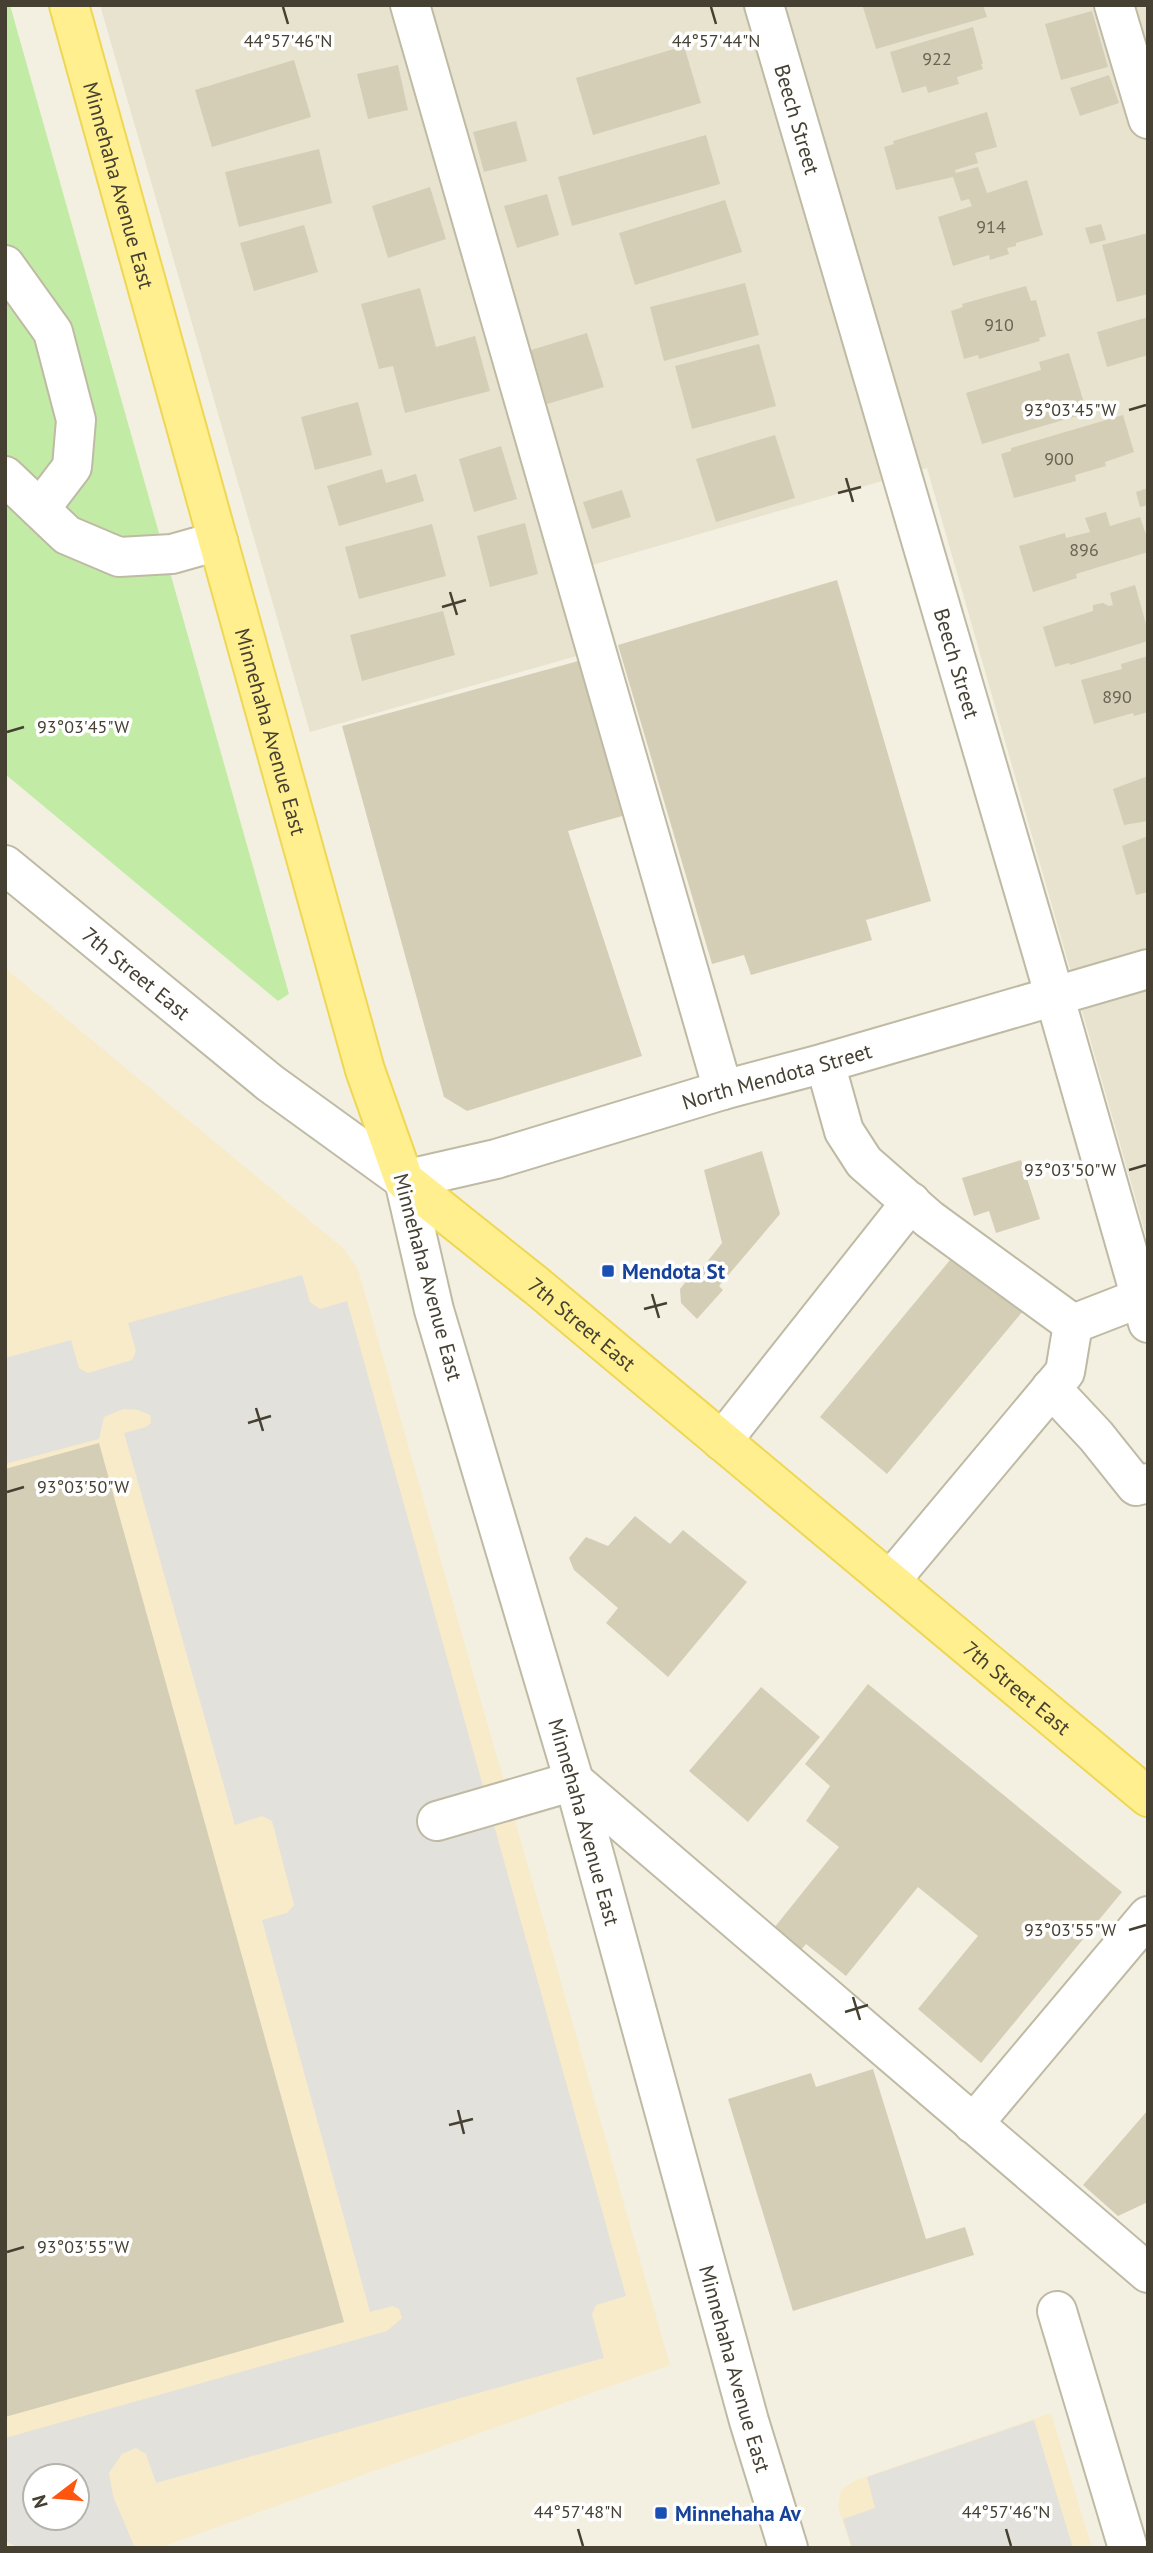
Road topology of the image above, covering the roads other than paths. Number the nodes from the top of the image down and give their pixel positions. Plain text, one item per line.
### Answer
1 (69, 5) edge
2 (410, 5) edge
3 (764, 5) edge
4 (1114, 5) edge
5 (1148, 119) edge
6 (5, 265) edge
7 (5, 476) edge
8 (40, 509) junction
9 (218, 541) junction
10 (5, 865) edge
11 (1148, 969) edge
12 (1054, 996) junction
13 (824, 1063) junction
14 (723, 1090) junction
15 (404, 1180) junction
16 (911, 1202) junction
17 (1144, 1311) edge
18 (1073, 1324) junction
19 (1051, 1388) junction
20 (722, 1441) junction
21 (1148, 1483) edge
22 (890, 1581) junction
23 (574, 1781) junction
24 (1148, 1797) edge
25 (437, 1821) dead end
26 (1148, 1916) edge
27 (973, 2124) junction
28 (1148, 2273) edge
29 (1057, 2311) dead end
30 (788, 2548) edge
31 (1128, 2548) edge

1 - 9 main road, Minnehaha Avenue East
2 - 14 street
3 - 12 street, Beech Street
4 - 5 street
6 - 8 street
7 - 8 street
8 - 9 street
9 - 15 main road, Minnehaha Avenue East
10 - 15 street, 7th Street East
11 - 12 street, North Mendota Street
12 - 13 street, North Mendota Street
12 - 17 street, Beech Street
13 - 14 street, North Mendota Street
13 - 16 street
14 - 15 street, North Mendota Street
15 - 20 main road, 7th Street East
15 - 23 street, Minnehaha Avenue East
16 - 18 street
16 - 20 street
17 - 18 street
18 - 19 street
19 - 21 street
19 - 22 street
20 - 22 main road, 7th Street East
22 - 24 main road, 7th Street East
23 - 25 street
23 - 27 street
23 - 30 street, Minnehaha Avenue East
26 - 27 street
27 - 28 street
29 - 31 street

